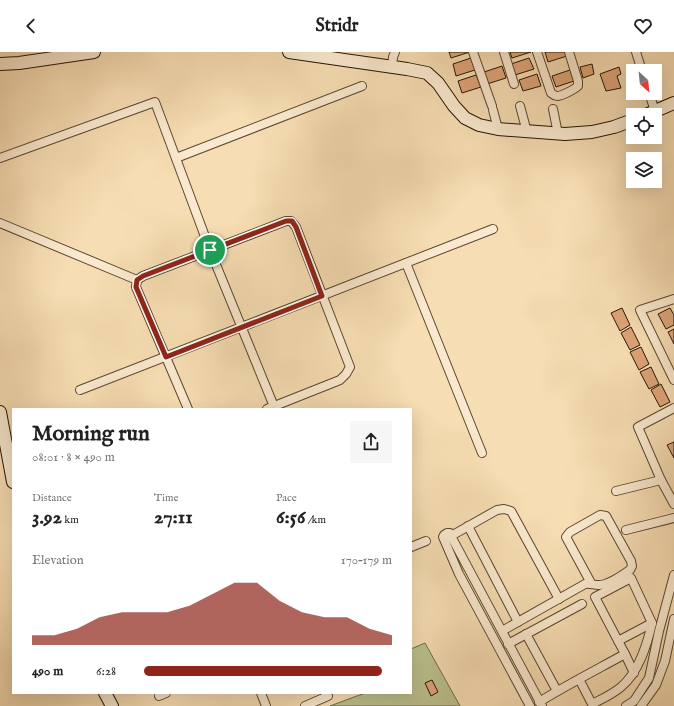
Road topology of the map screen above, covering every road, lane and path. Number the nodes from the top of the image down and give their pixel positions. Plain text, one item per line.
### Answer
1 (94, 52) edge
2 (289, 52) edge
3 (395, 52) edge
4 (473, 52) edge
5 (504, 52) edge
6 (536, 52) edge
7 (569, 52) edge
8 (636, 52) edge
9 (42, 56) edge
10 (0, 64) edge
11 (640, 64) edge
12 (392, 67) junction
13 (514, 84) dead end
14 (362, 86) dead end
15 (674, 103) edge
16 (520, 106) dead end
17 (662, 108) edge
18 (553, 109) dead end
19 (626, 123) edge
20 (498, 130) junction
21 (527, 132) junction
22 (558, 134) junction
23 (0, 158) edge
24 (176, 158) junction
25 (0, 223) edge
26 (493, 229) dead end
27 (210, 250) junction
28 (406, 263) junction
29 (137, 280) junction
30 (322, 296) junction
31 (674, 300) edge
32 (241, 328) junction
33 (166, 357) junction
34 (674, 380) edge
35 (80, 390) dead end
36 (188, 408) edge
37 (272, 408) edge
38 (674, 408) edge
39 (0, 412) edge
40 (482, 453) dead end
41 (12, 477) edge
42 (661, 480) junction
43 (616, 491) dead end
44 (674, 504) edge
45 (674, 518) edge
46 (468, 526) junction
47 (626, 530) dead end
48 (452, 536) junction
49 (426, 541) dead end
50 (412, 547) edge
51 (674, 575) edge
52 (591, 583) junction
53 (559, 599) junction
54 (582, 604) dead end
55 (674, 619) edge
56 (518, 622) junction
57 (652, 623) junction
58 (526, 634) junction
59 (505, 637) junction
60 (495, 641) junction
61 (618, 641) junction
62 (625, 654) junction
63 (634, 672) junction
64 (579, 679) junction
65 (557, 691) junction
66 (106, 694) edge
67 (261, 694) edge
68 (328, 696) dead end
69 (540, 704) edge
70 (112, 706) edge
71 (266, 706) edge
72 (305, 706) edge
73 (530, 706) edge
74 (626, 706) edge
75 (641, 706) edge

1 - 9 street
2 - 12 street
3 - 12 street
4 - 20 street
5 - 13 street
6 - 7 street
8 - 11 street
9 - 10 street
12 - 20 street
14 - 24 street
15 - 17 street
16 - 21 street
18 - 22 street
19 - 22 street
20 - 21 street
21 - 22 street
23 - 24 street
24 - 27 street
25 - 29 street
26 - 28 street
27 - 29 street
27 - 30 street
27 - 32 street
28 - 30 street
28 - 40 street
29 - 33 street
30 - 32 street
30 - 37 street
31 - 34 street
32 - 33 street
32 - 37 street
33 - 35 street
33 - 36 street
38 - 42 street
39 - 41 street
42 - 43 street
42 - 44 street
45 - 47 street
46 - 48 street
46 - 53 street
46 - 56 street
48 - 59 street
48 - 60 street
49 - 50 street
51 - 74 street
52 - 52 street
52 - 53 street
53 - 56 street
54 - 58 street
55 - 75 street
56 - 59 street
57 - 61 street
57 - 61 street
57 - 63 street
58 - 59 street
58 - 65 street
59 - 60 street
59 - 69 street
60 - 73 street
61 - 62 street
62 - 63 street
62 - 64 street
63 - 64 street
64 - 65 street
65 - 69 street
66 - 70 street
67 - 71 street
68 - 72 street

